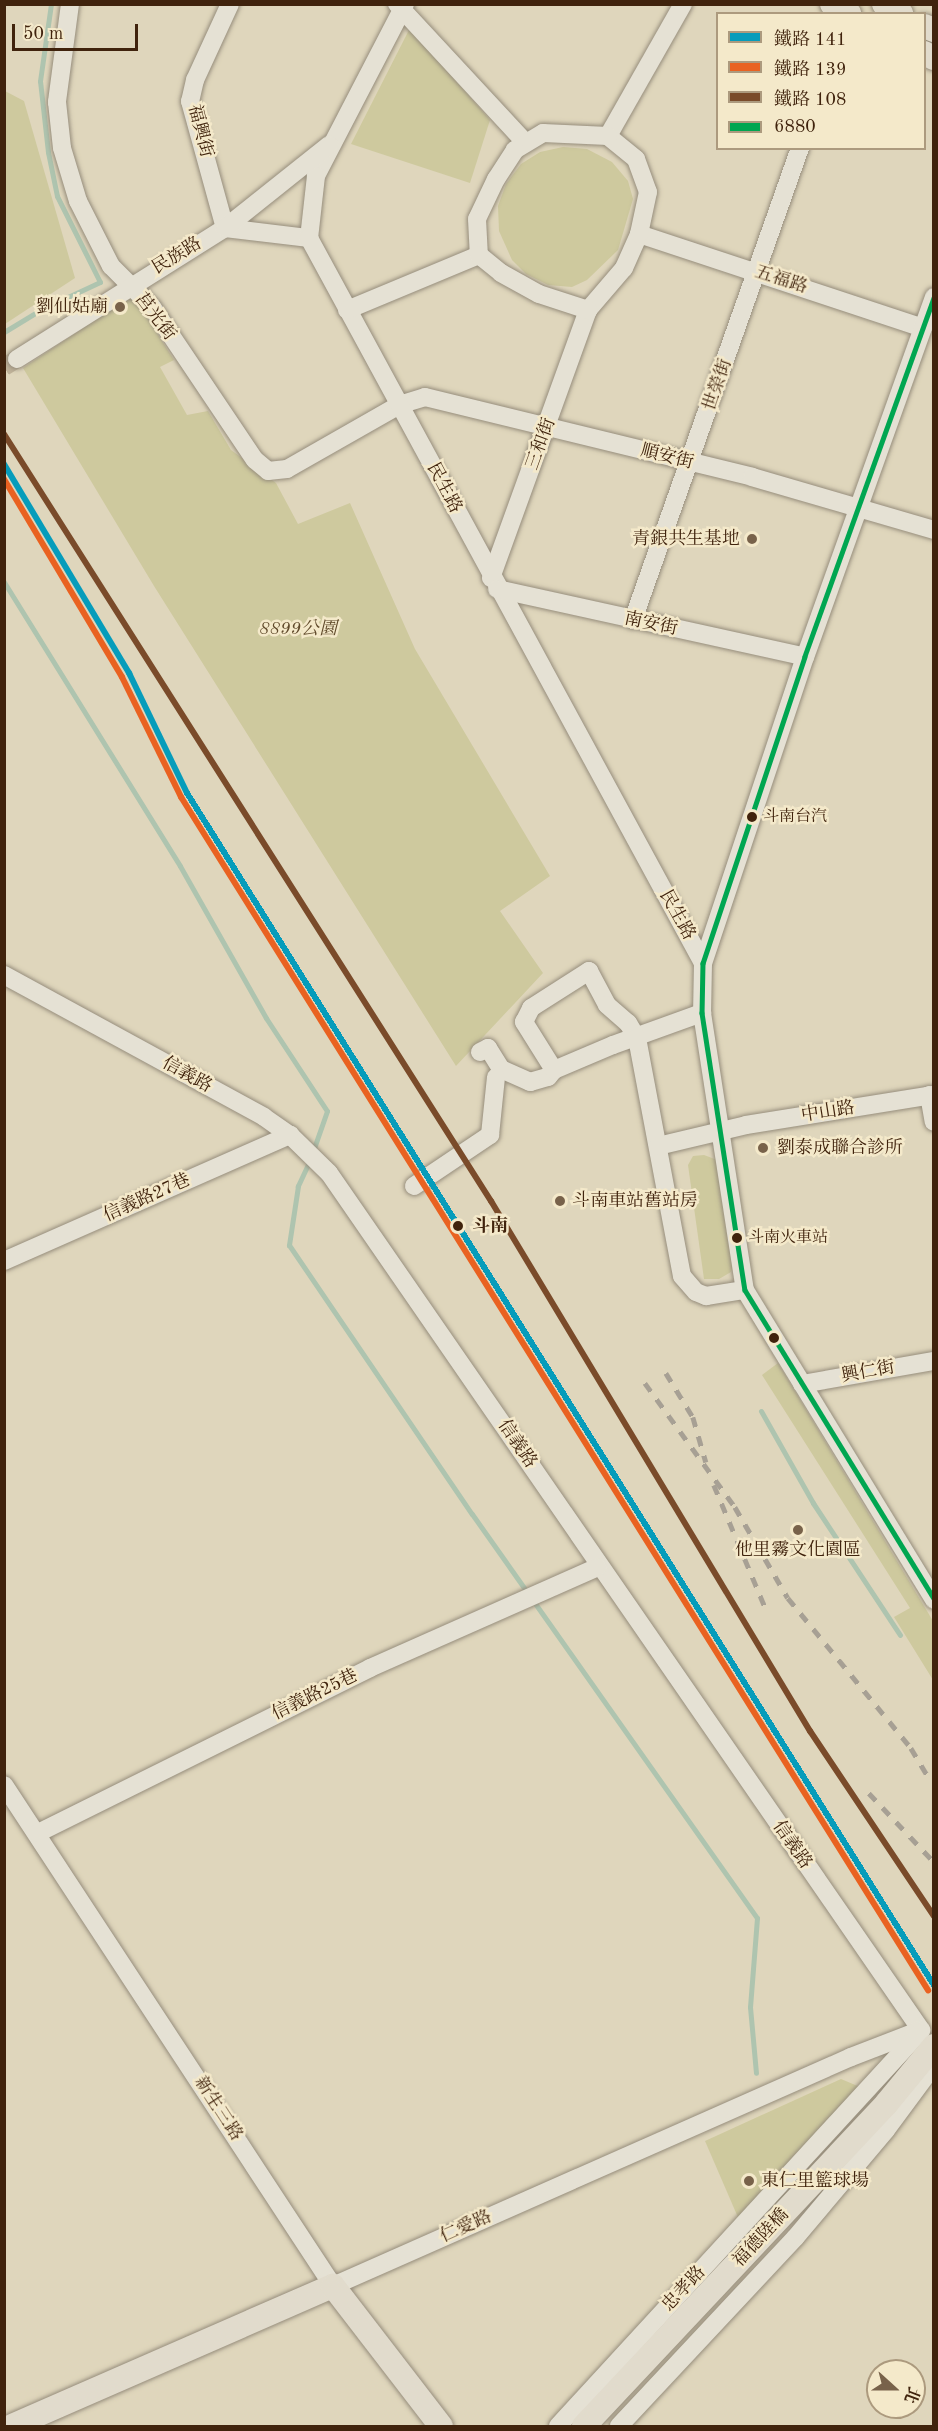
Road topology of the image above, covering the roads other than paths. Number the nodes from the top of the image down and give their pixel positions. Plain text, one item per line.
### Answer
1 (70, 4) edge
2 (230, 4) edge
3 (682, 4) edge
4 (832, 4) edge
5 (884, 4) edge
6 (402, 6) edge
7 (847, 12) edge
8 (898, 12) edge
9 (608, 136) junction
10 (525, 142) junction
11 (330, 143) junction
12 (799, 150) edge
13 (225, 228) junction
14 (639, 234) junction
15 (309, 238) junction
16 (479, 255) junction
17 (756, 273) junction
18 (130, 285) junction
19 (933, 297) edge
20 (347, 310) junction
21 (588, 310) junction
22 (923, 328) junction
23 (17, 359) tunnel mouth
24 (399, 405) junction
25 (548, 426) junction
26 (691, 463) junction
27 (860, 505) junction
28 (933, 530) edge
29 (494, 584) junction
30 (633, 620) junction
31 (805, 657) junction
32 (703, 963) junction
33 (4, 975) edge
34 (702, 1013) junction
35 (637, 1038) junction
36 (480, 1052) dead end
37 (555, 1070) junction
38 (496, 1077) dead end
39 (931, 1095) edge
40 (933, 1122) edge
41 (723, 1131) junction
42 (290, 1135) junction
43 (658, 1146) junction
44 (414, 1186) dead end
45 (4, 1261) edge
46 (746, 1290) junction
47 (933, 1361) edge
48 (802, 1384) junction
49 (598, 1568) junction
50 (933, 1600) edge
51 (4, 1785) edge
52 (38, 1833) junction
53 (929, 2039) edge
54 (933, 2065) edge
55 (333, 2286) junction
56 (12, 2427) edge
57 (441, 2427) edge
58 (558, 2427) edge
59 (584, 2427) edge
60 (619, 2427) edge

1 - 18 street, 莒光街
2 - 13 street, 福興街
3 - 9 street
4 - 7 main road
5 - 8 main road
6 - 10 street
6 - 11 street
9 - 10 street
9 - 14 street
10 - 16 street
11 - 13 street, 民族路
11 - 15 street
12 - 17 street, 世榮街
13 - 15 street
13 - 18 street, 民族路
14 - 17 street, 五福路
14 - 21 street
15 - 20 street, 民生路
16 - 20 street
16 - 21 street
17 - 22 street, 五福路
17 - 26 street, 世榮街
18 - 23 street, 民族路
18 - 24 street, 莒光街
19 - 22 street
20 - 24 street, 民生路
21 - 25 street, 三和街
22 - 27 street
24 - 25 street, 順安街
24 - 29 street, 民生路
25 - 26 street, 順安街
25 - 29 street, 三和街
26 - 27 street, 順安街
26 - 30 street, 世榮街
27 - 28 street, 順安街
27 - 31 street
29 - 30 street, 南安街
29 - 32 street, 民生路
30 - 31 street, 南安街
31 - 32 street
32 - 34 street
33 - 42 street, 信義路
34 - 35 street
34 - 41 street
35 - 37 street
35 - 37 street
35 - 43 street
36 - 37 street
38 - 44 street
39 - 40 street
39 - 41 street, 中山路
41 - 43 street, 中山路
41 - 46 street
42 - 45 street, 信義路27巷
42 - 49 street, 信義路
43 - 46 street
46 - 48 street
47 - 48 street, 興仁街
48 - 50 street
49 - 52 street, 信義路25巷
49 - 53 street, 信義路
51 - 52 street, 新生三路
52 - 55 street, 新生三路
53 - 55 street, 仁愛路
53 - 58 street, 忠孝路
53 - 59 main road, 福德陸橋
54 - 60 street
55 - 56 main road, 仁愛路
55 - 57 main road, 新生三路

